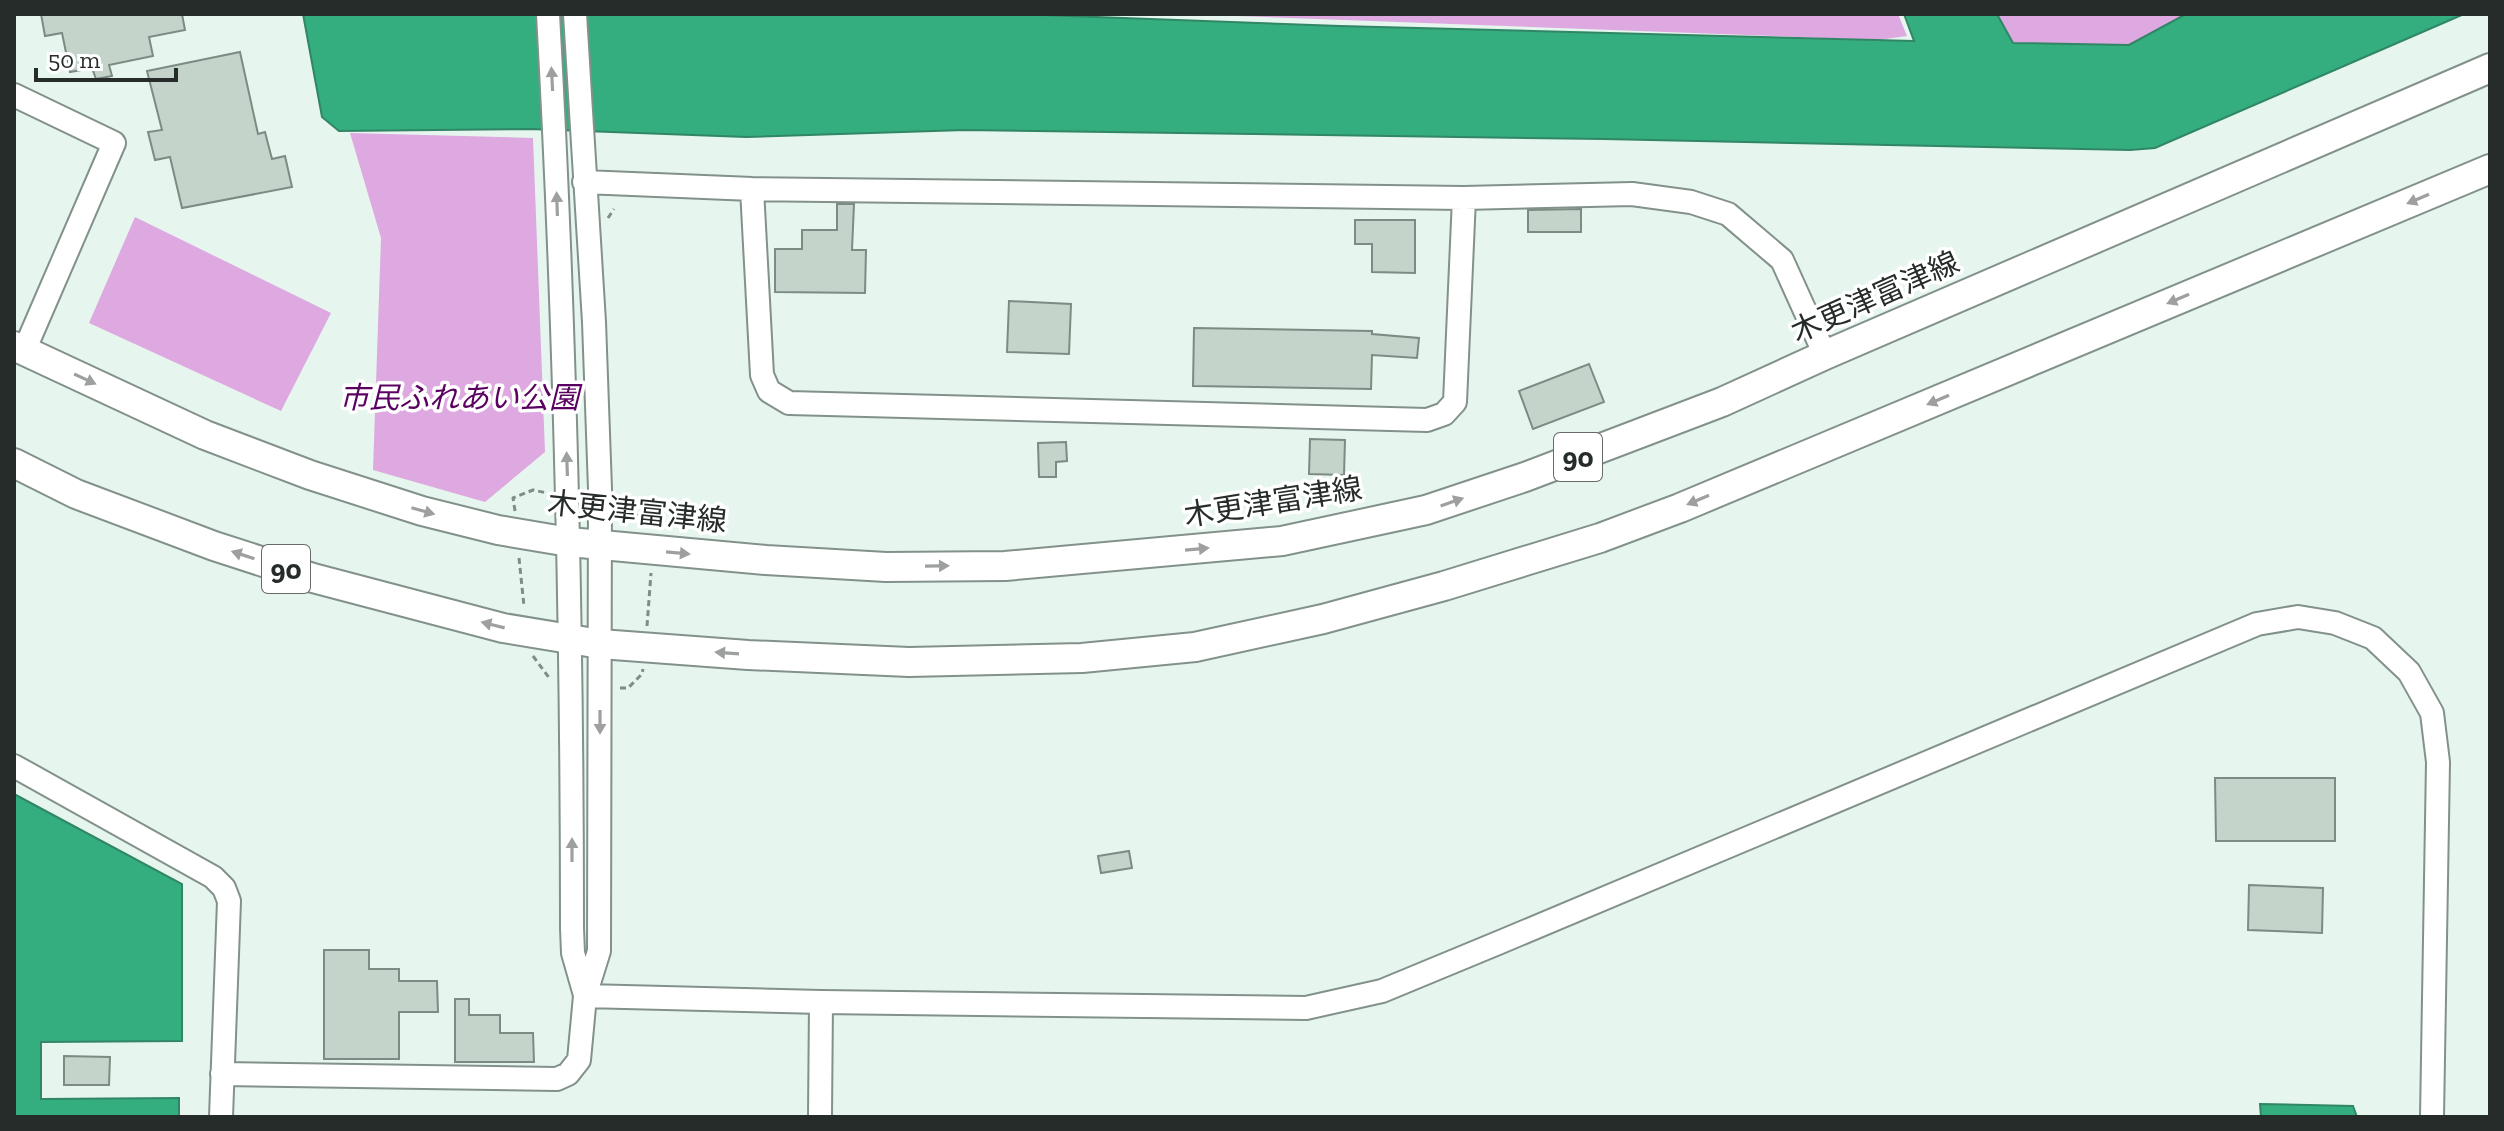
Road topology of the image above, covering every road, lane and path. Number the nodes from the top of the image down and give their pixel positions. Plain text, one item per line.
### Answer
1 (548, 14) edge
2 (575, 14) edge
3 (1641, 14) edge
4 (1700, 14) edge
5 (2490, 68) edge
6 (14, 95) edge
7 (2490, 169) edge
8 (584, 182) junction
9 (752, 189) junction
10 (1464, 198) junction
11 (19, 349) edge
12 (1825, 355) junction
13 (14, 463) edge
14 (533, 490) dead end
15 (629, 509) dead end
16 (517, 532) junction
17 (569, 542) junction
18 (600, 545) junction
19 (653, 551) junction
20 (527, 632) junction
21 (570, 639) junction
22 (600, 644) junction
23 (645, 647) junction
24 (552, 681) dead end
25 (628, 688) dead end
26 (14, 766) edge
27 (585, 996) junction
28 (821, 1002) junction
29 (222, 1074) junction
30 (221, 1117) edge
31 (820, 1117) edge
32 (2432, 1117) edge

17 -> 1 street
2 - 8 street
3 - 4 path
5 - 12 main road, 木更津富津線 / 90
6 - 11 street
7 -> 23 main road, 90
8 - 9 street
8 - 18 street
9 - 10 street
9 - 10 street
10 - 12 street
11 -> 16 main road, 木更津富津線 / 90
19 -> 12 main road, 木更津富津線 / 90
20 -> 13 main road, 90
14 - 16 path
15 - 19 path
16 - 17 main road, 木更津富津線 / 90
16 - 20 path
17 - 18 main road, 木更津富津線 / 90
17 - 21 street
18 - 19 main road, 木更津富津線 / 90
18 - 22 street
19 - 23 path
20 - 21 main road, 90
20 - 24 path
21 - 22 main road, 90
27 -> 21 street
22 - 23 main road, 90
22 -> 27 street
23 - 25 path
26 - 29 street
27 - 28 street
27 - 29 street
28 - 31 street
28 - 32 street
29 - 30 street

